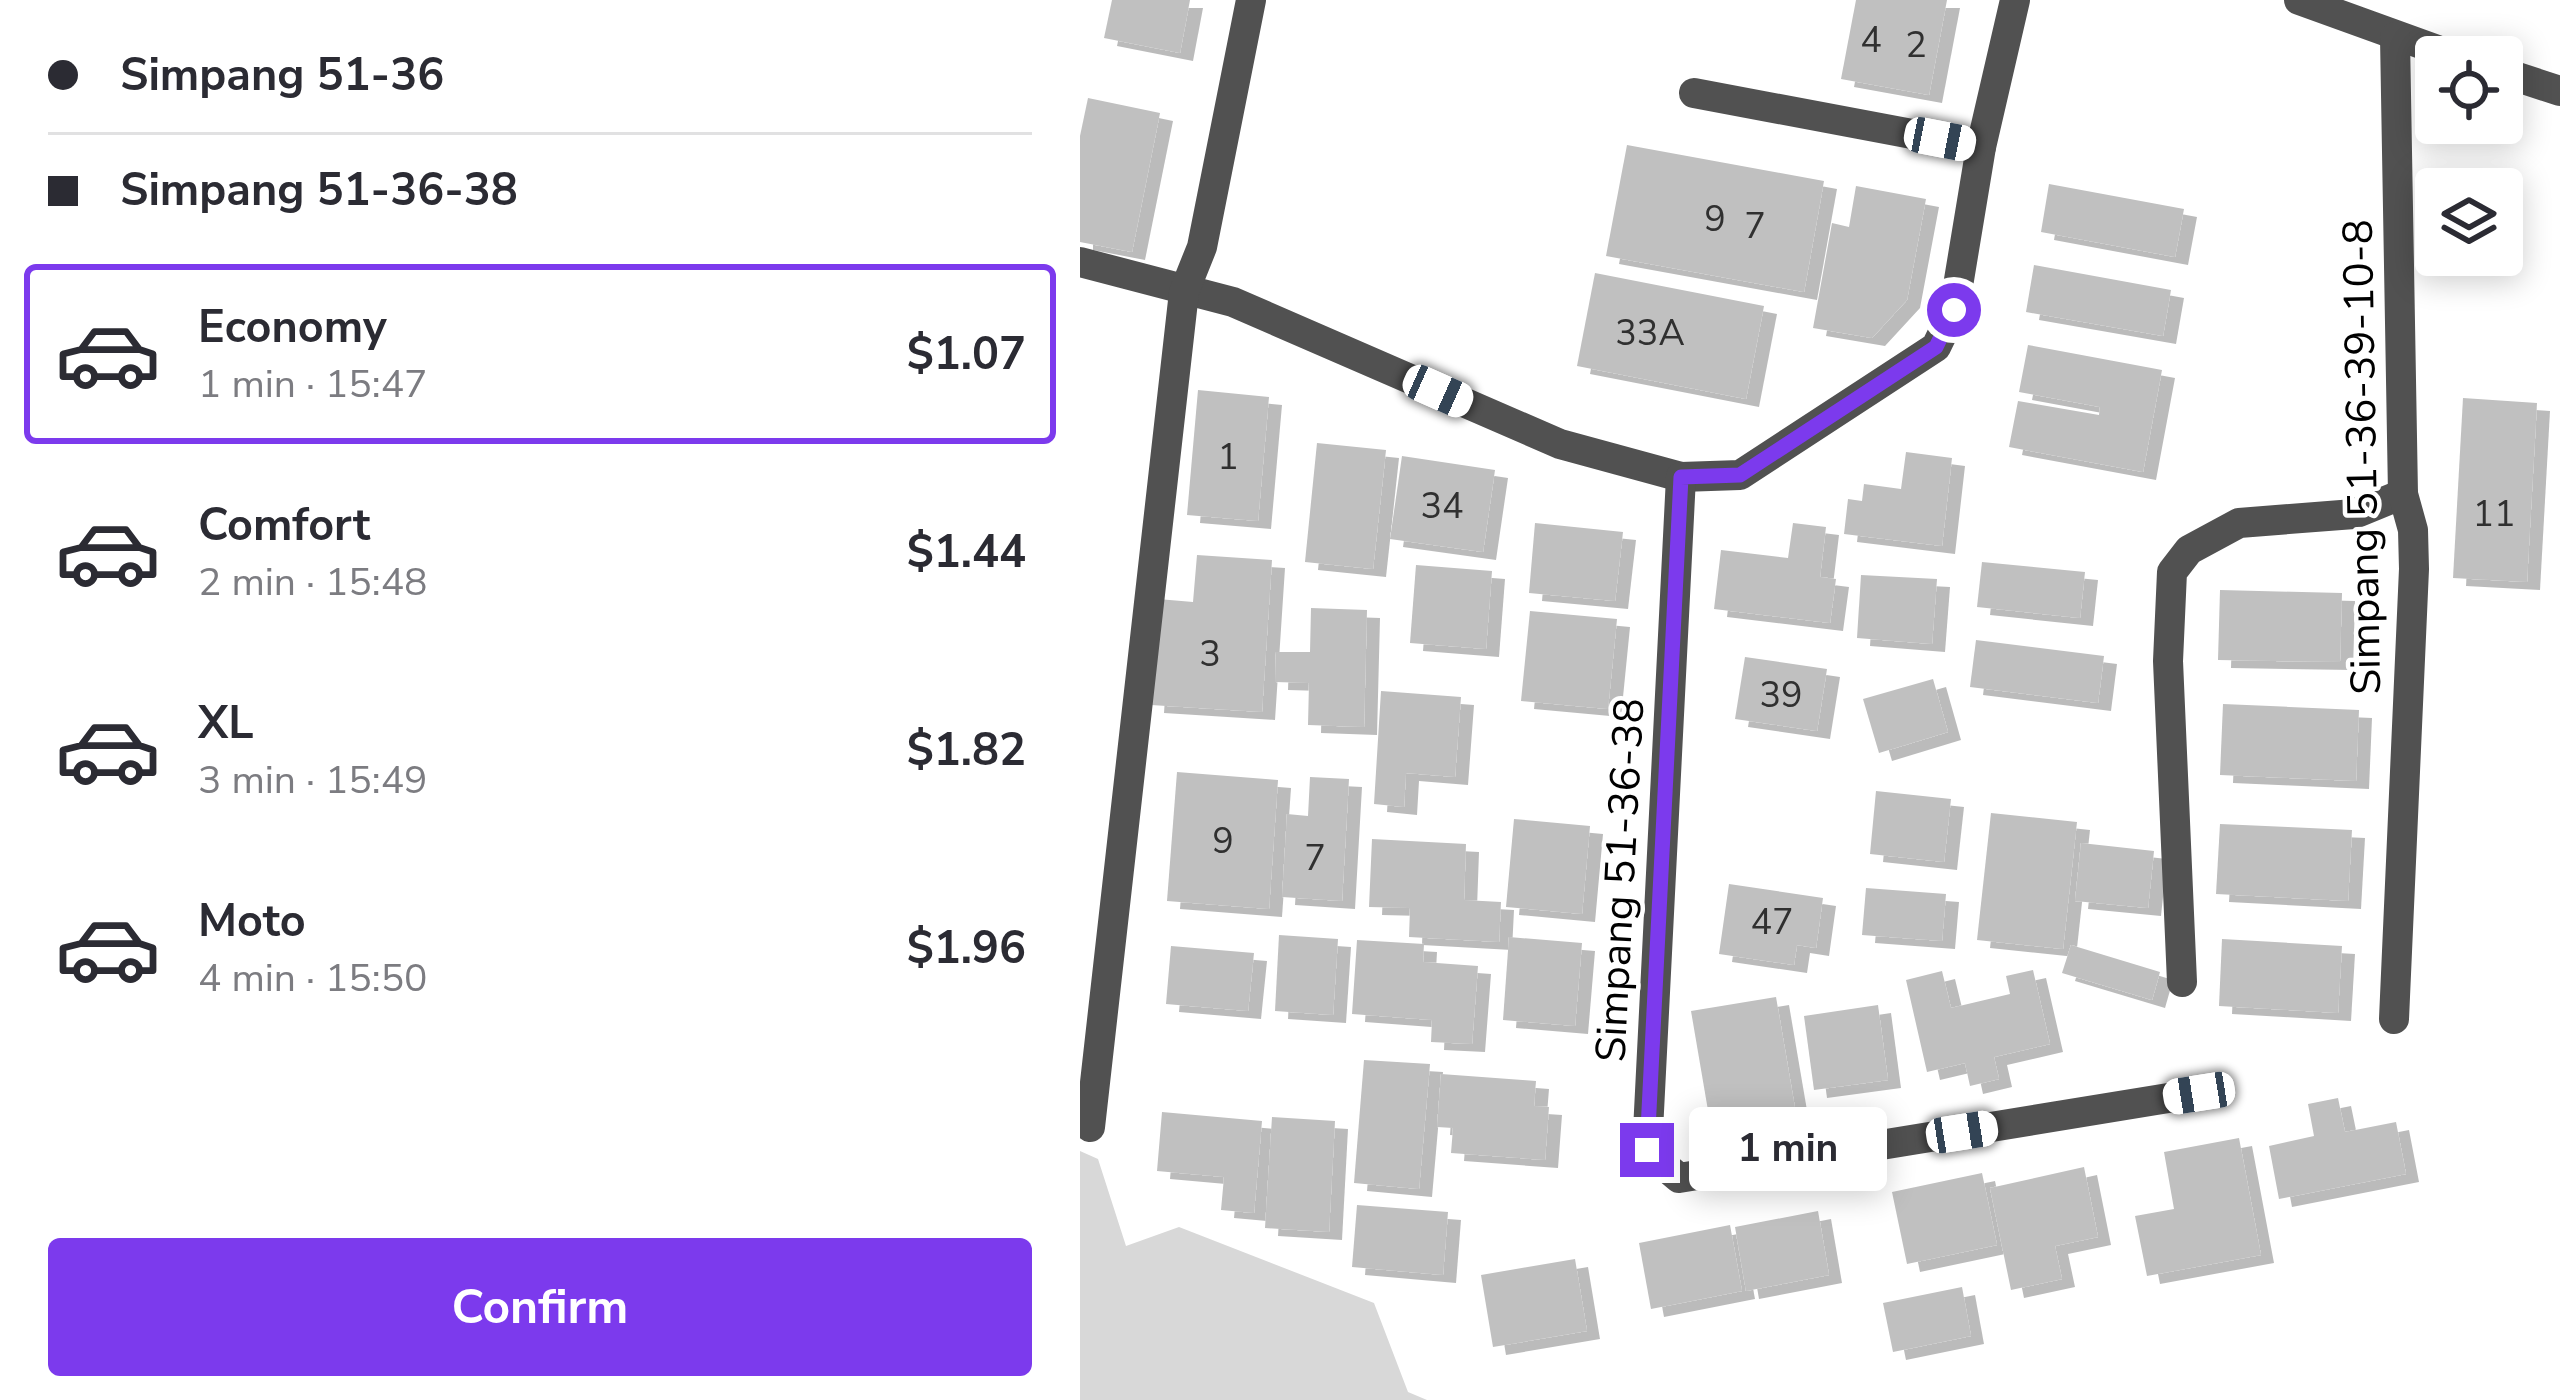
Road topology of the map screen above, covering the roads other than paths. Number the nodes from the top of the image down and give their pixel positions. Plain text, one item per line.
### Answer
1 (1251, 0) edge
2 (2015, 0) edge
3 (2299, 0) edge
4 (2395, 37) junction
5 (2415, 43) edge
6 (2523, 79) edge
7 (2560, 91) edge
8 (1694, 93) dead end
9 (1981, 147) junction
10 (1080, 262) edge
11 (1184, 292) junction
12 (1681, 477) junction
13 (2403, 494) junction
14 (2182, 982) dead end
15 (2394, 1018) dead end
16 (2199, 1093) dead end
17 (1090, 1127) dead end

1 - 11 street
2 - 9 street
3 - 4 street
4 - 5 street
4 - 13 street, Simpang 51-36-39-10-8
6 - 7 street
8 - 9 street
9 - 12 street
10 - 11 street
11 - 12 street
11 - 17 street
12 - 16 street, Simpang 51-36-38
13 - 14 street
13 - 15 street, Simpang 51-36-39-10-8

